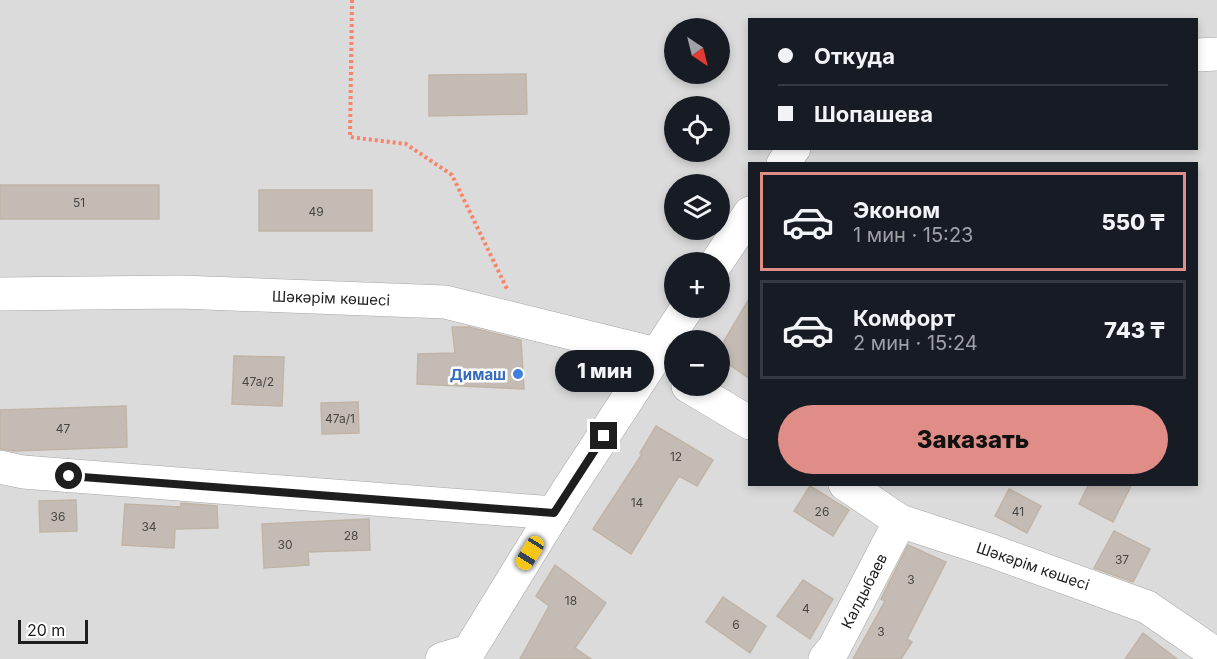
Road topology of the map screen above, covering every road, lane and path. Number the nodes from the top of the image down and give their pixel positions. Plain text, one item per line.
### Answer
1 (352, 0) edge
2 (1217, 54) edge
3 (1198, 55) edge
4 (748, 216) edge
5 (724, 252) edge
6 (0, 294) edge
7 (682, 318) edge
8 (522, 321) junction
9 (661, 365) edge
10 (705, 396) edge
11 (748, 422) edge
12 (0, 467) edge
13 (848, 486) edge
14 (554, 513) junction
15 (900, 521) junction
16 (1217, 655) edge
17 (441, 659) edge
18 (825, 659) edge

1 - 8 path
2 - 3 street
4 - 5 street
6 - 8 street, Шәкәрім көшесі
7 - 9 street
8 - 9 street, Шәкәрім көшесі
9 - 14 street
10 - 11 street
12 - 14 street
13 - 15 street, Шәкәрім көшесі
14 - 17 street
15 - 16 street, Шәкәрім көшесі
15 - 18 street, Калдыбаев

